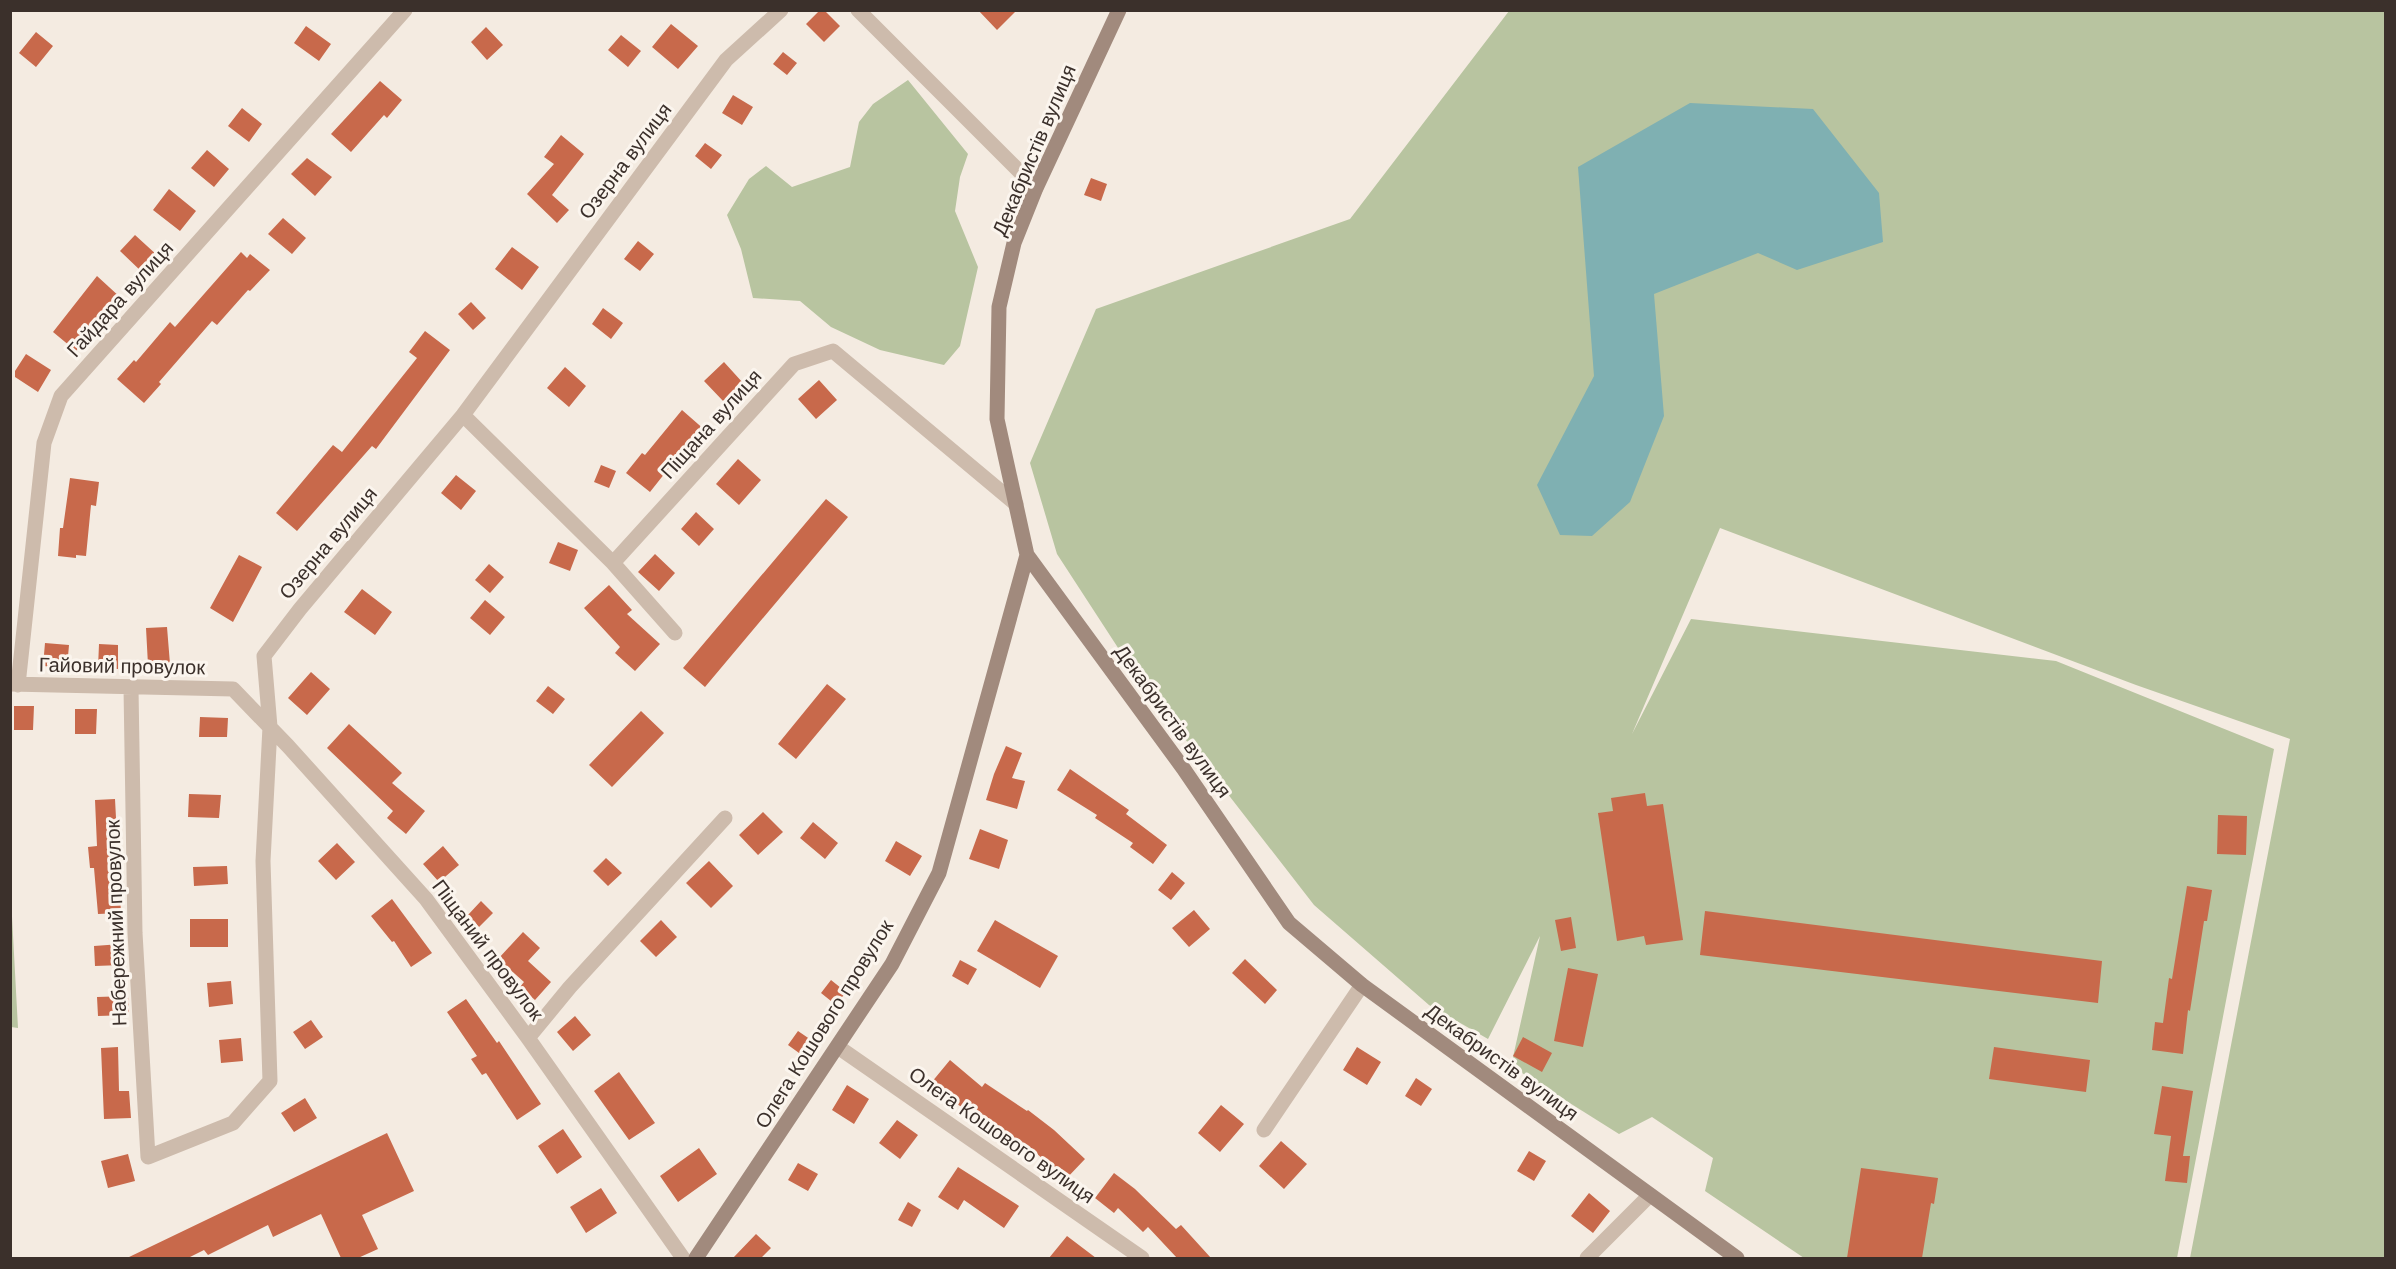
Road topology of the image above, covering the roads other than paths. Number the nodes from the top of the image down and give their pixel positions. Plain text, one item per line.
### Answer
1 (405, 10) edge
2 (781, 10) edge
3 (858, 10) edge
4 (1119, 10) edge
5 (1036, 188) junction
6 (463, 415) junction
7 (1016, 504) junction
8 (1027, 555) junction
9 (614, 563) junction
10 (675, 633) dead end
11 (14, 684) edge
12 (131, 688) junction
13 (232, 689) joint
14 (270, 728) junction
15 (725, 818) dead end
16 (1362, 985) junction
17 (528, 1038) junction
18 (838, 1047) junction
19 (1264, 1130) dead end
20 (148, 1157) joint
21 (1650, 1195) junction
22 (683, 1258) edge
23 (696, 1258) edge
24 (1142, 1258) edge
25 (1587, 1258) edge
26 (1737, 1258) edge

1 - 11 street, Гайдара вулиця
2 - 6 street, Озерна вулиця
3 - 5 street
4 - 5 street, Декабристів вулиця
5 - 7 street, Декабристів вулиця
6 - 9 street
6 - 14 street, Озерна вулиця
7 - 8 street, Декабристів вулиця
7 - 9 street, Піщана вулиця
8 - 16 street, Декабристів вулиця
8 - 18 street, Олега Кошового провулок
9 - 10 street
11 - 12 street, Гайовий провулок
12 - 13 street, Гайовий провулок
12 - 20 street, Набережний провулок
13 - 14 street, Піщаний провулок
14 - 17 street, Піщаний провулок
14 - 20 street, Озерна вулиця
15 - 17 street
16 - 19 street
16 - 21 street, Декабристів вулиця
17 - 22 street, Піщаний провулок
18 - 23 street, Олега Кошового провулок
18 - 24 street, Олега Кошового вулиця
21 - 25 street
21 - 26 street, Декабристів вулиця

